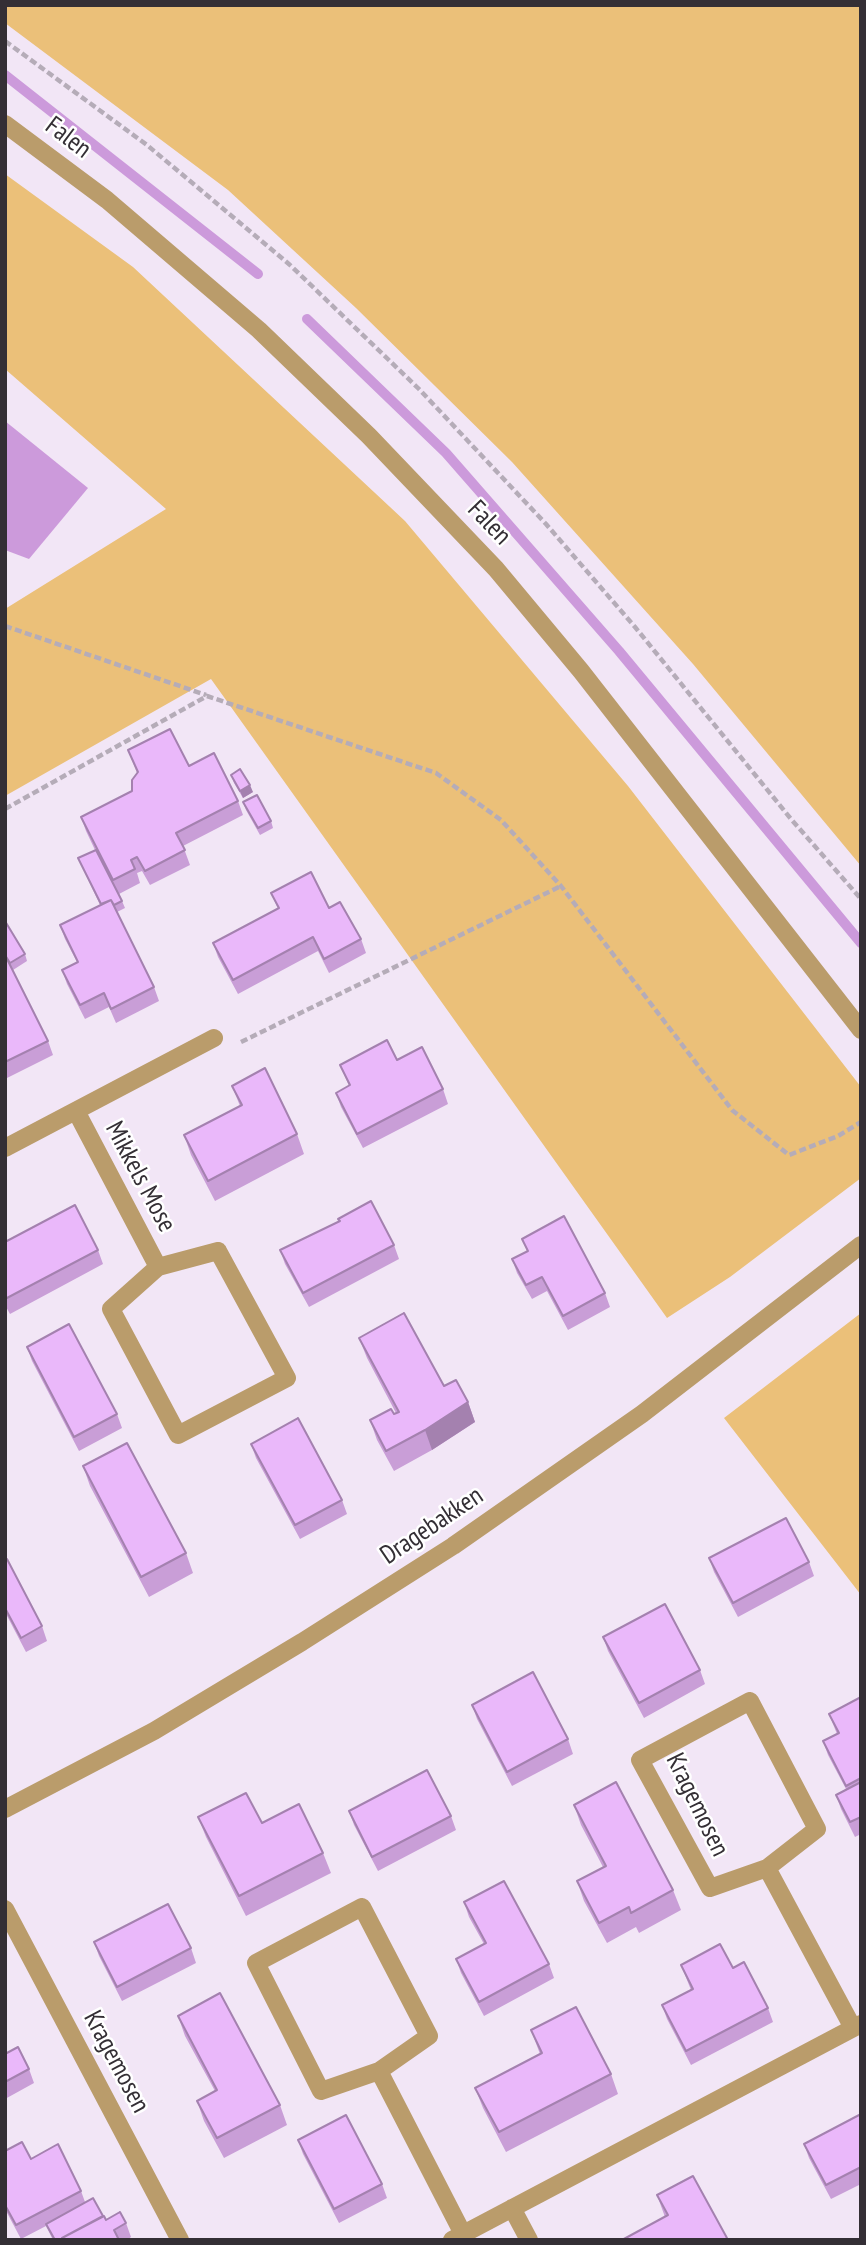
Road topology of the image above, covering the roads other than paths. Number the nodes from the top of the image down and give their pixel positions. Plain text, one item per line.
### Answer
1 (5, 124) edge
2 (861, 1030) edge
3 (214, 1038) road end
4 (76, 1111) junction
5 (5, 1148) edge
6 (861, 1245) edge
7 (158, 1267) junction
8 (5, 1809) edge
9 (767, 1868) junction
10 (5, 1909) edge
11 (857, 2026) edge
12 (379, 2071) junction
13 (512, 2208) junction
14 (458, 2237) edge
15 (180, 2240) edge
16 (528, 2240) edge

1 - 2 street, Falen
3 - 4 street, Mikkels Mose
4 - 5 street, Mikkels Mose
4 - 7 street, Mikkels Mose
6 - 8 street, Dragebakken
7 - 7 street, Mikkels Mose
9 - 9 street, Kragemosen
9 - 11 street, Kragemosen
10 - 15 street, Kragemosen
11 - 13 street, Kragemosen
12 - 12 street
12 - 14 street, Kragemosen
13 - 14 street, Kragemosen
13 - 16 street

